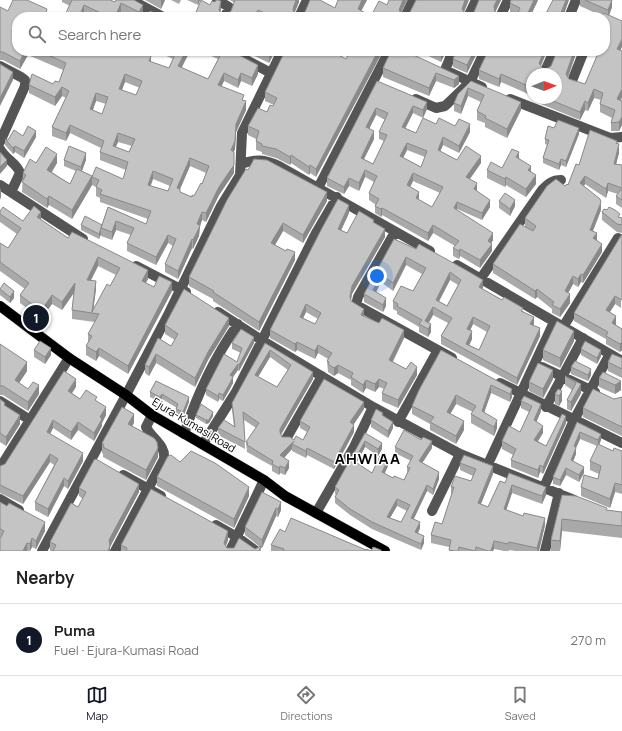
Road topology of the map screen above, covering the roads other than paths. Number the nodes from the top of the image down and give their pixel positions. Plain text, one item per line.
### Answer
1 (136, 0) edge
2 (217, 0) edge
3 (412, 0) edge
4 (476, 0) edge
5 (508, 0) edge
6 (576, 0) edge
7 (305, 1) edge
8 (154, 12) edge
9 (227, 12) edge
10 (300, 12) edge
11 (407, 12) edge
12 (470, 12) edge
13 (506, 12) edge
14 (571, 12) edge
15 (239, 56) edge
16 (280, 56) edge
17 (387, 56) edge
18 (449, 56) edge
19 (483, 56) edge
20 (552, 56) edge
21 (582, 56) edge
22 (0, 66) edge
23 (547, 68) edge
24 (271, 73) junction
25 (572, 81) edge
26 (470, 82) junction
27 (408, 95) edge
28 (622, 137) edge
29 (0, 142) edge
30 (0, 149) edge
31 (241, 164) junction
32 (561, 180) dead end
33 (0, 185) edge
34 (318, 188) junction
35 (11, 192) junction
36 (337, 197) junction
37 (395, 232) junction
38 (618, 238) edge
39 (94, 244) edge
40 (128, 262) edge
41 (481, 278) junction
42 (181, 288) junction
43 (194, 296) edge
44 (206, 304) edge
45 (0, 306) edge
46 (238, 324) junction
47 (559, 325) junction
48 (583, 338) junction
49 (262, 341) junction
50 (438, 350) junction
51 (610, 354) junction
52 (69, 358) junction
53 (458, 361) edge
54 (622, 361) edge
55 (534, 363) junction
56 (322, 376) junction
57 (563, 377) junction
58 (492, 379) edge
59 (589, 390) junction
60 (520, 394) junction
61 (126, 395) junction
62 (602, 396) edge
63 (0, 401) edge
64 (373, 407) junction
65 (546, 407) junction
66 (152, 414) junction
67 (30, 420) junction
68 (574, 420) junction
69 (398, 422) junction
70 (184, 434) junction
71 (286, 439) edge
72 (622, 443) edge
73 (203, 444) junction
74 (460, 454) junction
75 (488, 464) junction
76 (0, 468) edge
77 (117, 472) edge
78 (264, 480) junction
79 (544, 487) junction
80 (148, 489) junction
81 (558, 493) junction
82 (0, 500) edge
83 (169, 500) edge
84 (585, 505) edge
85 (432, 511) dead end
86 (316, 513) junction
87 (27, 514) edge
88 (210, 522) edge
89 (237, 537) junction
90 (42, 551) edge
91 (115, 551) edge
92 (230, 551) edge
93 (256, 551) edge
94 (385, 551) edge
95 (545, 551) edge

1 - 8 street
2 - 9 street
3 - 11 street
4 - 12 street
5 - 13 street
6 - 14 street
7 - 10 street
15 - 24 street
16 - 24 street
17 - 34 street
18 - 26 street
19 - 26 street
20 - 23 street
21 - 25 street
22 - 29 street
24 - 31 street
26 - 27 street
26 - 28 street
30 - 35 street
31 - 34 street
31 - 42 street
32 - 41 street
33 - 35 street
34 - 36 street
35 - 39 street
36 - 37 street
36 - 49 street
37 - 41 street
37 - 50 street
38 - 47 street
40 - 42 street
41 - 47 street
42 - 43 street
42 - 61 street
44 - 46 street
45 - 52 main road, Ejura-Kumasi Road
46 - 49 street
46 - 70 street
47 - 48 street
47 - 55 street
48 - 51 street
48 - 57 street
49 - 56 street
49 - 73 street
50 - 53 street
50 - 69 street
51 - 54 street
51 - 59 street
52 - 61 main road, Ejura-Kumasi Road
52 - 67 street
55 - 57 street
55 - 60 street
56 - 64 street
56 - 71 street
57 - 59 street
57 - 65 street
58 - 60 street
59 - 62 street
59 - 68 street
60 - 65 street
60 - 75 street
61 - 66 main road, Ejura-Kumasi Road
61 - 90 street
63 - 67 street
64 - 69 street
64 - 86 street
65 - 68 street
66 - 70 main road, Ejura-Kumasi Road
66 - 80 street
67 - 76 street
68 - 72 street
68 - 79 street
69 - 74 street
70 - 73 main road, Ejura-Kumasi Road
73 - 78 main road, Ejura-Kumasi Road
74 - 75 street
74 - 85 street
75 - 79 street
77 - 80 street
78 - 86 main road, Ejura-Kumasi Road
78 - 89 street
79 - 81 street
80 - 83 street
80 - 91 street
81 - 84 street
81 - 95 street
82 - 87 street
86 - 94 main road, Ejura-Kumasi Road
88 - 89 street
89 - 92 street
89 - 93 street

